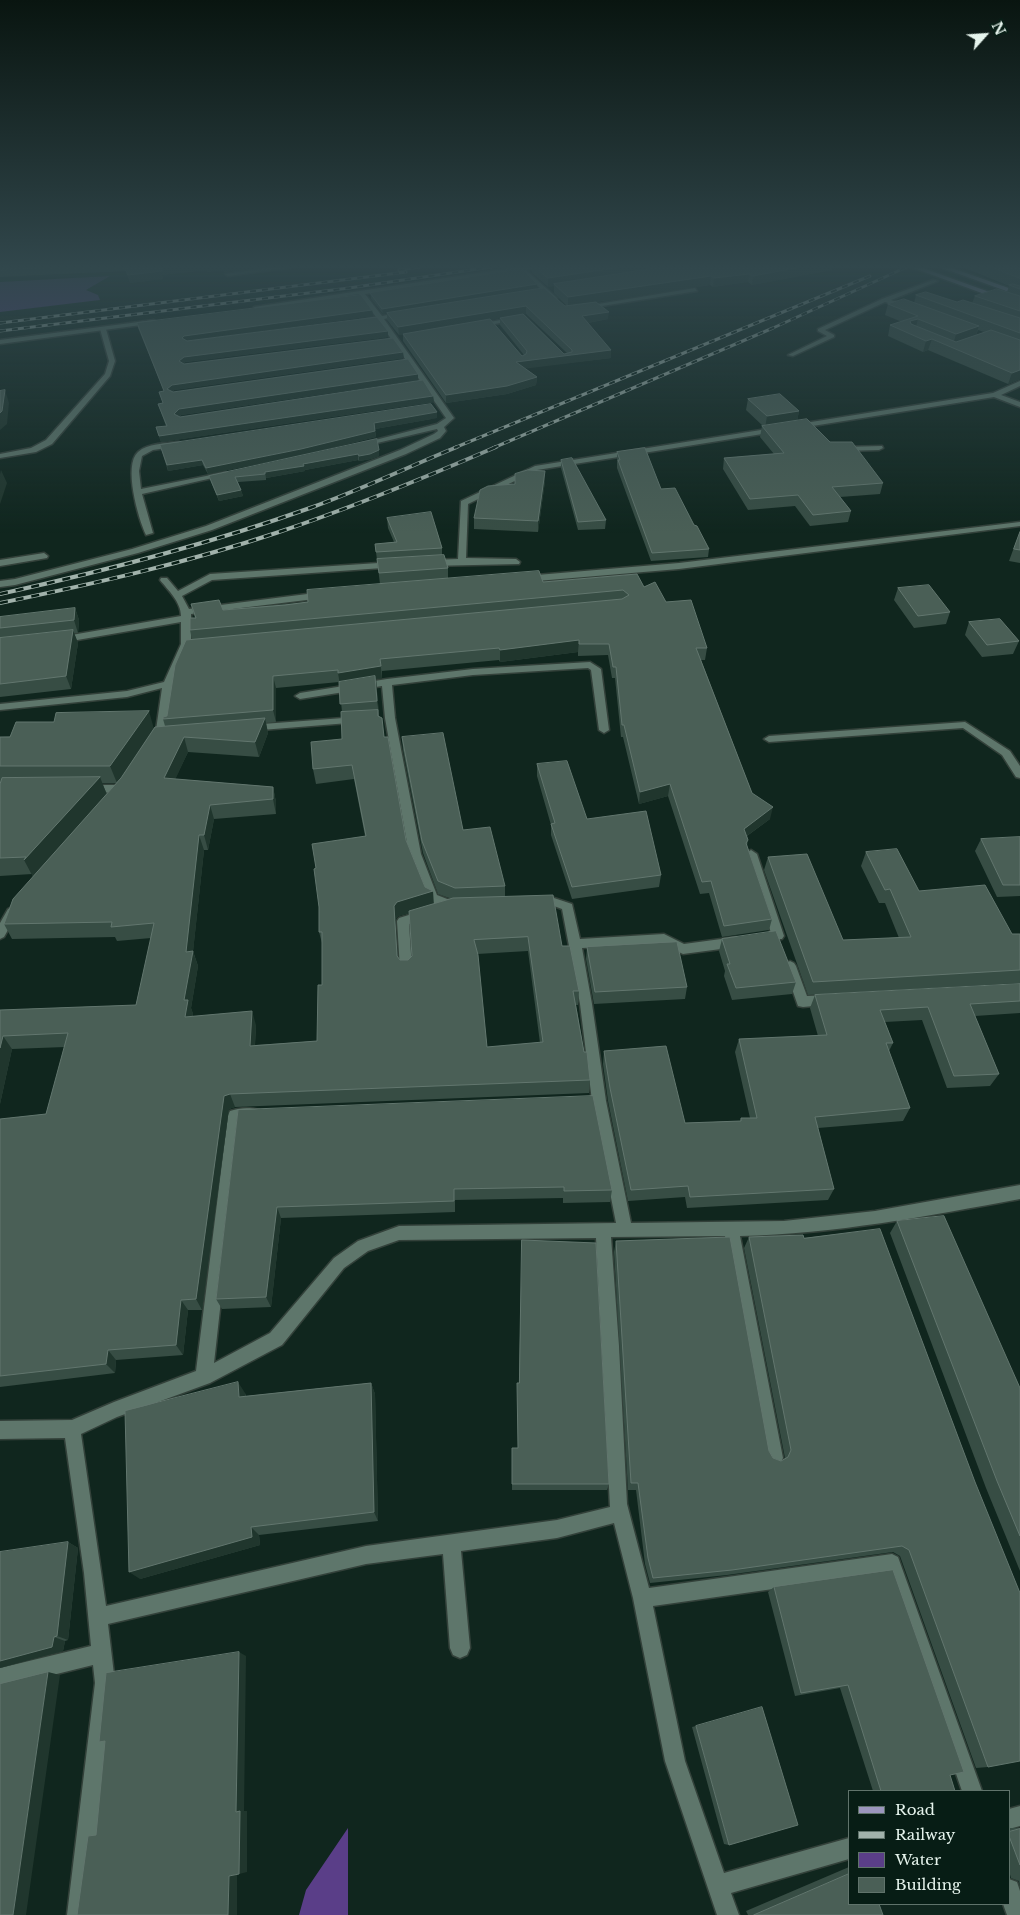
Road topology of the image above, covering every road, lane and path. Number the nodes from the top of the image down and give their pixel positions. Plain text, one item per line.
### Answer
1 (110, 355) edge
2 (408, 355) edge
3 (411, 360) junction
4 (401, 361) edge
5 (426, 382) junction
6 (1020, 383) edge
7 (417, 384) edge
8 (995, 395) junction
9 (441, 405) junction
10 (1020, 405) edge
11 (431, 406) edge
12 (440, 426) junction
13 (185, 443) edge
14 (350, 447) edge
15 (879, 448) dead end
16 (832, 449) edge
17 (0, 456) edge
18 (235, 472) edge
19 (138, 492) junction
20 (1020, 524) edge
21 (150, 533) dead end
22 (44, 556) dead end
23 (462, 561) junction
24 (516, 562) dead end
25 (0, 563) edge
26 (423, 564) edge
27 (404, 565) edge
28 (164, 580) dead end
29 (515, 580) edge
30 (0, 584) edge
31 (177, 595) junction
32 (329, 595) edge
33 (186, 615) junction
34 (47, 641) edge
35 (387, 682) junction
36 (168, 684) junction
37 (300, 696) dead end
38 (0, 707) edge
39 (380, 719) junction
40 (240, 729) edge
41 (604, 730) dead end
42 (175, 735) edge
43 (157, 737) junction
44 (769, 739) dead end
45 (146, 753) edge
46 (1020, 774) edge
47 (130, 778) edge
48 (74, 789) edge
49 (121, 789) junction
50 (108, 803) edge
51 (751, 854) edge
52 (22, 900) edge
53 (525, 903) edge
54 (472, 906) edge
55 (454, 907) junction
56 (2, 930) edge
57 (750, 940) edge
58 (575, 944) junction
59 (406, 970) edge
60 (841, 1000) edge
61 (264, 1114) edge
62 (1020, 1193) edge
63 (875, 1218) junction
64 (731, 1229) junction
65 (603, 1231) junction
66 (625, 1231) junction
67 (882, 1237) edge
68 (204, 1377) junction
69 (72, 1429) junction
70 (0, 1430) edge
71 (774, 1458) edge
72 (620, 1513) junction
73 (451, 1544) junction
74 (642, 1598) junction
75 (98, 1617) junction
76 (460, 1648) dead end
77 (101, 1653) junction
78 (0, 1678) edge
79 (972, 1790) edge
80 (848, 1848) edge
81 (717, 1886) junction
82 (1010, 1893) edge
83 (78, 1915) edge
84 (728, 1915) edge
85 (1018, 1915) edge

1 - 17 street
2 - 3 street
3 - 4 street
3 - 5 street
5 - 7 street
5 - 9 street
6 - 8 street
8 - 10 street
8 - 23 street
9 - 11 street
9 - 12 street
12 - 14 street
12 - 30 street
13 - 19 street
15 - 16 street
18 - 19 street
19 - 21 street
20 - 29 street
22 - 25 street
23 - 24 street
23 - 26 street
27 - 31 street
28 - 31 street
31 - 33 street
32 - 33 street
33 - 34 street
33 - 36 street
35 - 37 street
35 - 39 street
35 - 41 street
36 - 38 street
36 - 43 street
39 - 40 street
39 - 55 street
42 - 43 street
43 - 45 street
44 - 46 street
47 - 49 street
48 - 49 street
49 - 50 street
51 - 60 street
52 - 56 street
53 - 58 street
54 - 55 street
55 - 59 street
57 - 58 street
58 - 66 street
61 - 68 street
62 - 63 street
63 - 64 street
63 - 67 street
64 - 66 street
64 - 71 street
65 - 66 street
65 - 68 street
65 - 72 street
68 - 69 street
69 - 70 street
69 - 75 street
72 - 73 street
72 - 74 street
73 - 75 street
73 - 76 street
74 - 79 street
74 - 81 street
75 - 77 street
77 - 78 street
77 - 83 street
80 - 81 street
81 - 84 street
82 - 85 street

